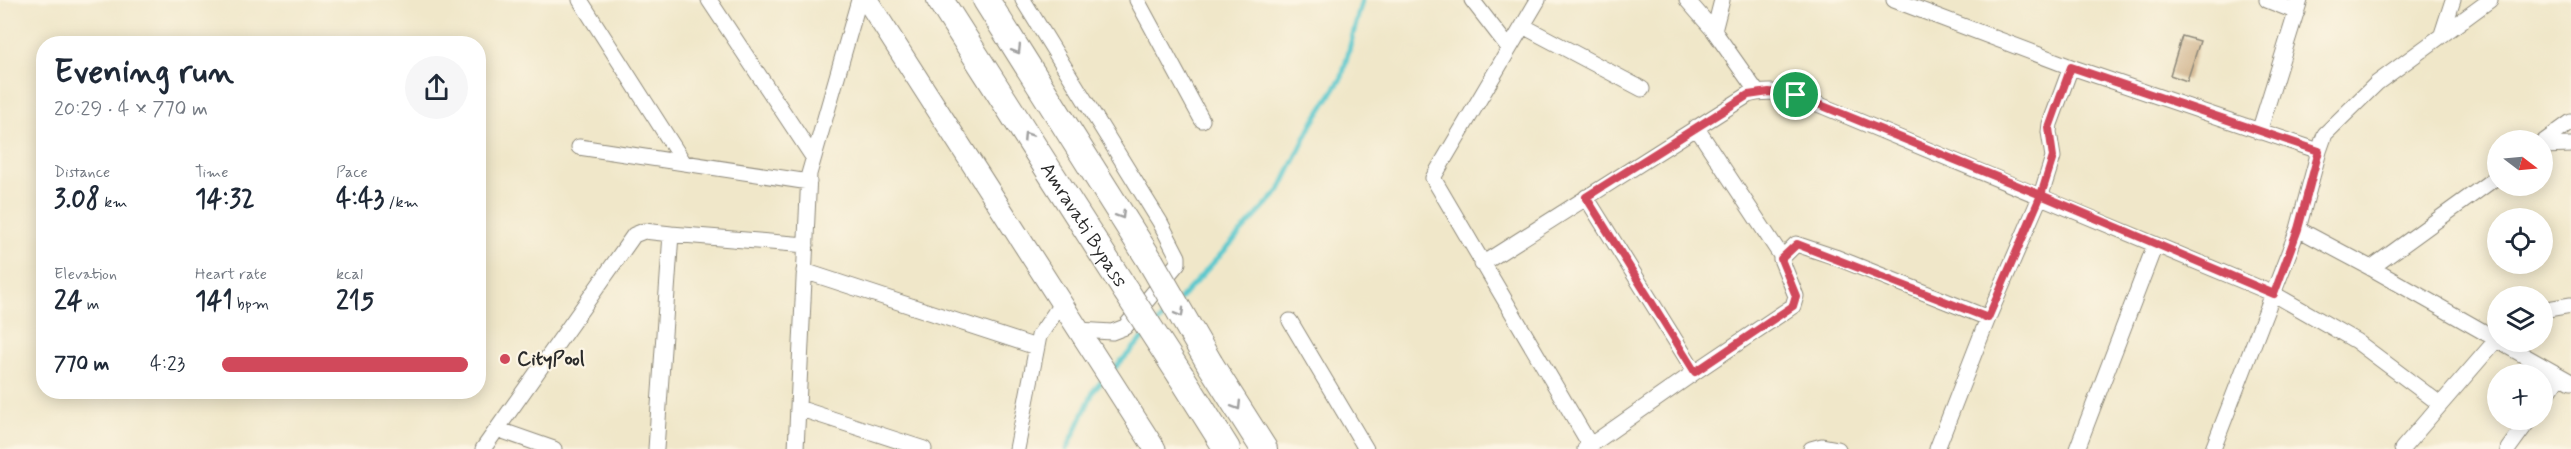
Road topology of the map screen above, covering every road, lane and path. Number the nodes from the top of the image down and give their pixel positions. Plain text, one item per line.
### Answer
1 (580, 0) edge
2 (710, 0) edge
3 (859, 0) edge
4 (867, 0) edge
5 (986, 0) edge
6 (1023, 0) edge
7 (1137, 0) edge
8 (1472, 0) edge
9 (1538, 0) edge
10 (1687, 0) edge
11 (1722, 0) edge
12 (1894, 0) edge
13 (2266, 0) edge
14 (2453, 0) edge
15 (2490, 0) edge
16 (942, 4) edge
17 (2299, 6) edge
18 (1523, 26) junction
19 (1714, 31) junction
20 (2442, 34) junction
21 (1509, 48) junction
22 (2071, 67) junction
23 (1642, 89) dead end
24 (1757, 92) junction
25 (1202, 120) dead end
26 (2571, 122) edge
27 (1696, 127) junction
28 (2259, 132) junction
29 (2553, 136) edge
30 (2553, 144) edge
31 (2571, 145) edge
32 (579, 147) dead end
33 (2319, 151) junction
34 (813, 157) junction
35 (684, 163) junction
36 (809, 182) junction
37 (2487, 184) edge
38 (2041, 195) junction
39 (1586, 197) junction
40 (2298, 229) junction
41 (671, 234) junction
42 (806, 245) junction
43 (2156, 245) junction
44 (1782, 256) junction
45 (1482, 264) junction
46 (2371, 268) junction
47 (804, 271) junction
48 (2274, 294) junction
49 (1061, 304) junction
50 (2571, 305) edge
51 (2553, 308) edge
52 (1988, 318) junction
53 (1290, 321) dead end
54 (1079, 330) junction
55 (2487, 334) edge
56 (1036, 347) junction
57 (2487, 352) edge
58 (2519, 352) edge
59 (1695, 372) junction
60 (2566, 379) edge
61 (2553, 391) edge
62 (2440, 404) junction
63 (798, 408) junction
64 (497, 429) junction
65 (2522, 430) edge
66 (1588, 447) edge
67 (483, 449) edge
68 (554, 449) edge
69 (656, 449) edge
70 (796, 449) edge
71 (924, 449) edge
72 (1017, 449) edge
73 (1155, 449) edge
74 (1227, 449) edge
75 (1264, 449) edge
76 (1366, 449) edge
77 (1811, 449) edge
78 (1838, 449) edge
79 (1937, 449) edge
80 (2077, 449) edge
81 (2212, 449) edge
82 (2402, 449) edge
83 (2508, 449) edge

1 - 35 street
2 - 34 street
3 - 34 street
4 - 49 main road
5 -> 75 highway, Amravati Bypass, bridge
6 - 54 street
7 - 25 street
8 - 21 street
9 - 18 street
10 - 19 street
11 - 19 street
12 - 22 street
13 - 17 street
14 - 20 street
15 - 20 street
74 -> 16 highway, Amravati Bypass, bridge
17 - 28 street
18 - 21 street
18 - 23 street
19 - 24 street
20 - 33 street
21 - 45 street
22 - 28 street
22 - 38 street
24 - 27 street
24 - 38 street
26 - 29 street
27 - 39 street
27 - 44 street
28 - 33 street
30 - 31 street
32 - 35 street
33 - 40 street
34 - 36 street
35 - 36 street
36 - 42 street
37 - 46 street
38 - 43 street
38 - 52 street
39 - 45 street
39 - 59 street
40 - 46 street
40 - 48 street
41 - 42 street
41 - 64 street
41 - 69 street
42 - 47 street
43 - 48 street
43 - 80 street
44 - 52 street
44 - 59 street
45 - 66 street
46 - 55 street
47 - 56 street
47 - 63 street
48 - 62 street
48 - 81 street
49 - 54 main road
49 - 56 street
50 - 51 street
52 - 79 street
53 - 76 street
54 - 73 main road
56 - 72 street
57 - 62 street
58 - 60 street
59 - 66 street
60 - 61 street
62 - 82 street
63 - 70 street
63 - 71 street
64 - 67 street
64 - 68 street
65 - 83 street
77 - 78 street

